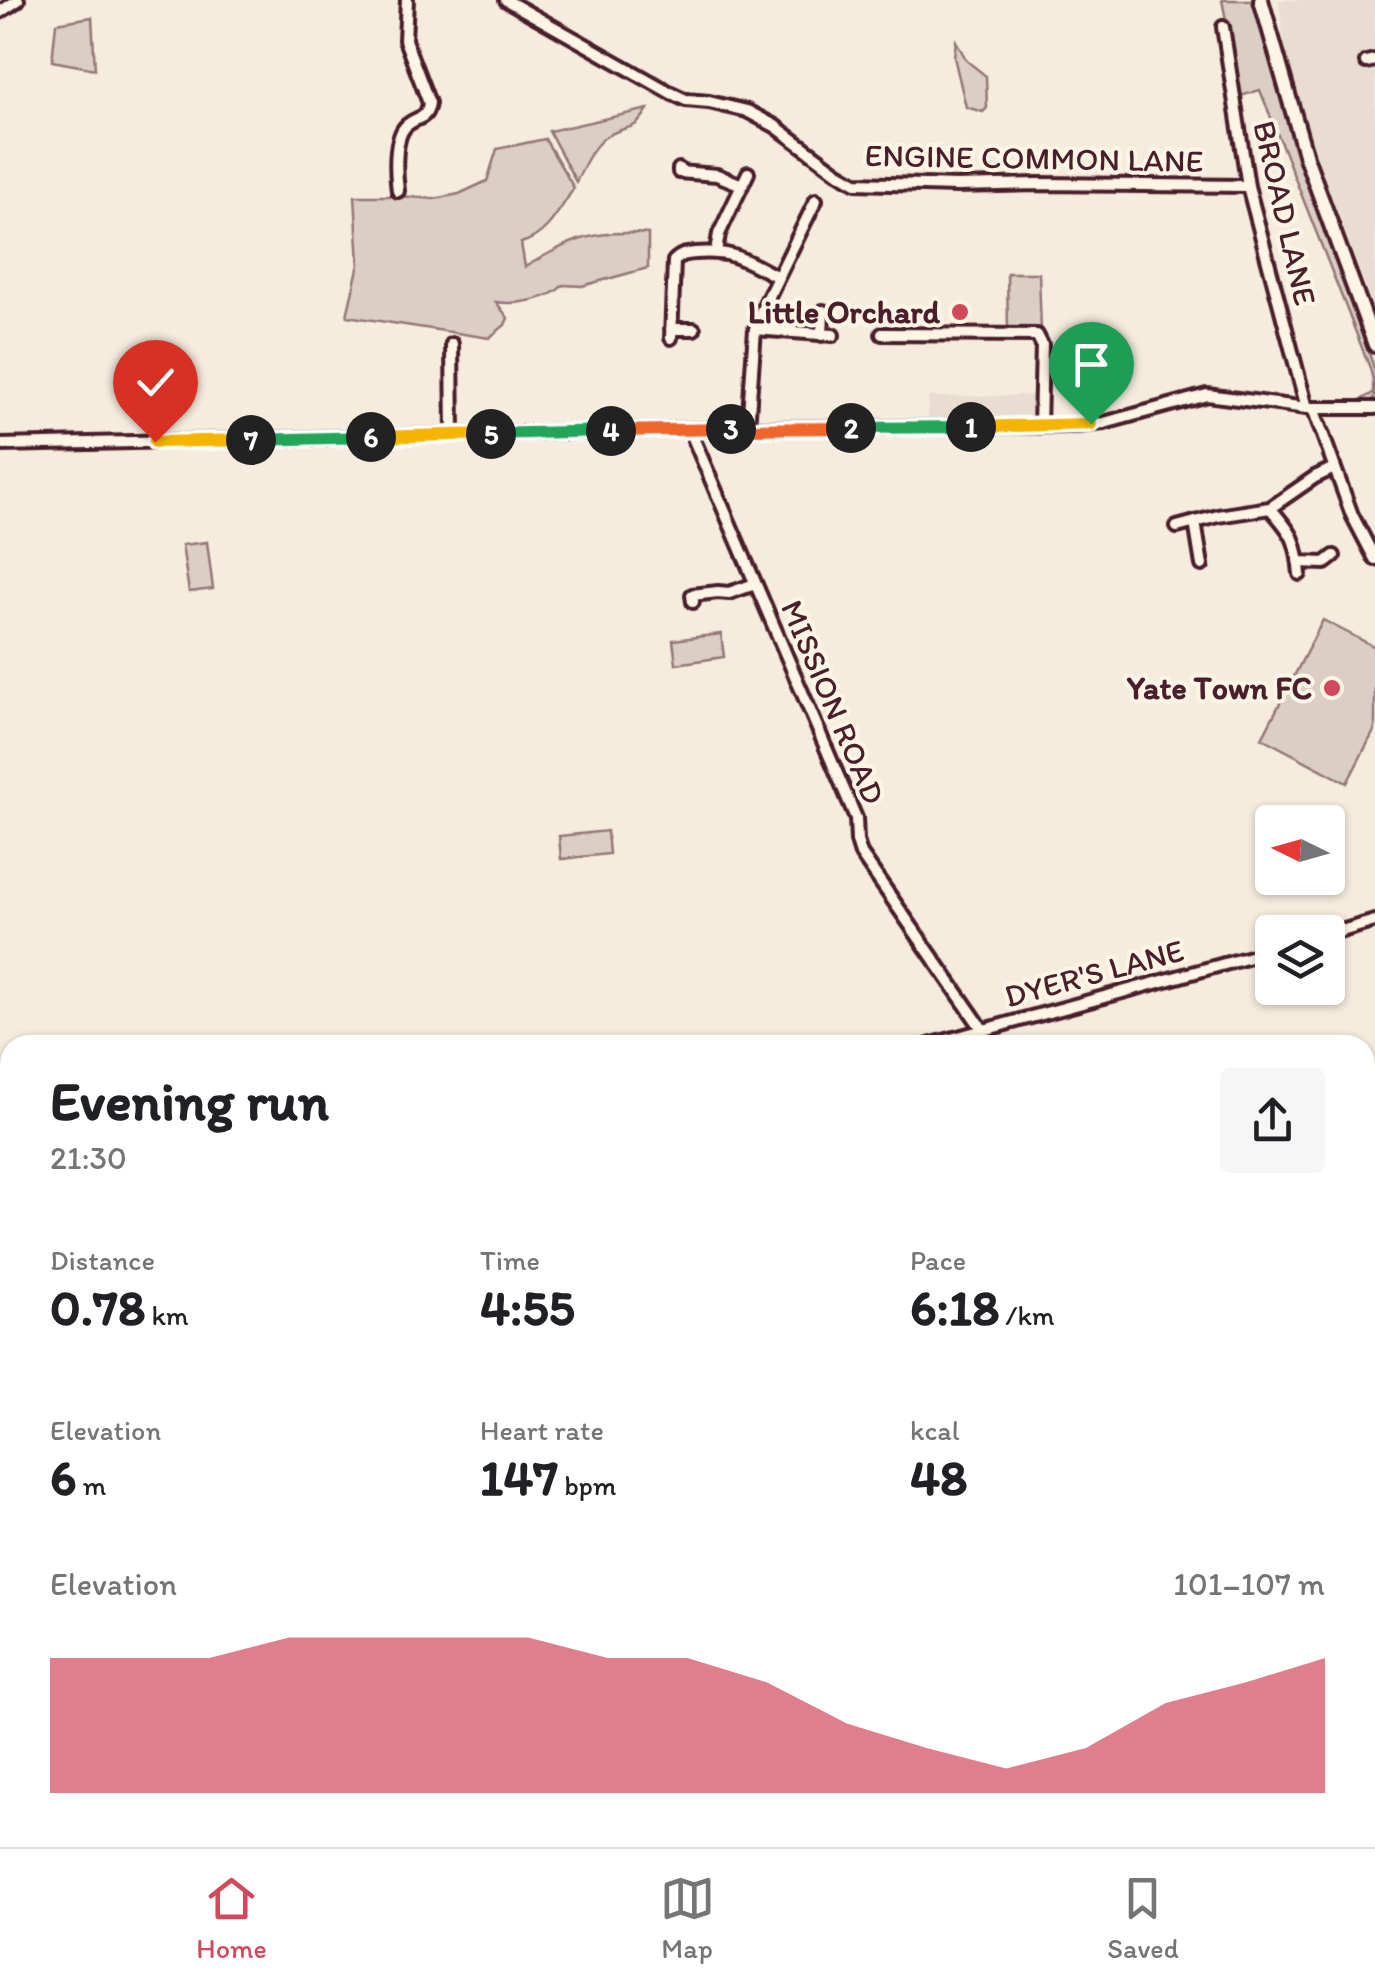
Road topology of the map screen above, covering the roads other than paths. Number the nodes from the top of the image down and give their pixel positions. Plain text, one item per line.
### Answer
1 (18, 0) edge
2 (407, 0) edge
3 (506, 0) edge
4 (1260, 0) edge
5 (0, 12) edge
6 (1224, 27) dead end
7 (680, 169) dead end
8 (748, 173) dead end
9 (742, 185) junction
10 (1248, 186) junction
11 (398, 191) dead end
12 (816, 200) dead end
13 (716, 252) junction
14 (778, 277) junction
15 (823, 311) dead end
16 (755, 329) junction
17 (694, 330) dead end
18 (882, 334) dead end
19 (452, 344) dead end
20 (1375, 345) edge
21 (1373, 406) edge
22 (1310, 408) junction
23 (1040, 426) junction
24 (748, 428) junction
25 (692, 430) junction
26 (453, 435) junction
27 (0, 445) edge
28 (1334, 468) junction
29 (1270, 508) junction
30 (1195, 522) junction
31 (1177, 527) dead end
32 (1334, 556) dead end
33 (1375, 559) edge
34 (1202, 564) dead end
35 (755, 584) junction
36 (693, 602) dead end
37 (1375, 921) edge
38 (1345, 930) edge
39 (1255, 955) edge
40 (983, 1030) junction
41 (965, 1035) edge

1 - 5 street
2 - 11 street
3 - 10 street, ENGINE COMMON LANE
4 - 20 main road
6 - 10 street, BROAD LANE
7 - 9 street
8 - 9 street
9 - 13 street
10 - 22 street, BROAD LANE
12 - 14 street
13 - 14 street
13 - 17 street
14 - 16 street
15 - 16 street
16 - 24 street
18 - 23 street
19 - 26 street
21 - 22 street
22 - 23 street
22 - 28 street, BROAD LANE
23 - 24 street
24 - 25 street
25 - 26 street
25 - 35 street, MISSION ROAD
26 - 27 street
28 - 29 street
28 - 33 street, BROAD LANE
29 - 30 street
29 - 32 street
30 - 31 street
30 - 34 street
35 - 36 street
35 - 40 street, MISSION ROAD
37 - 38 street
39 - 40 street, DYER'S LANE
40 - 41 street, DYER'S LANE

